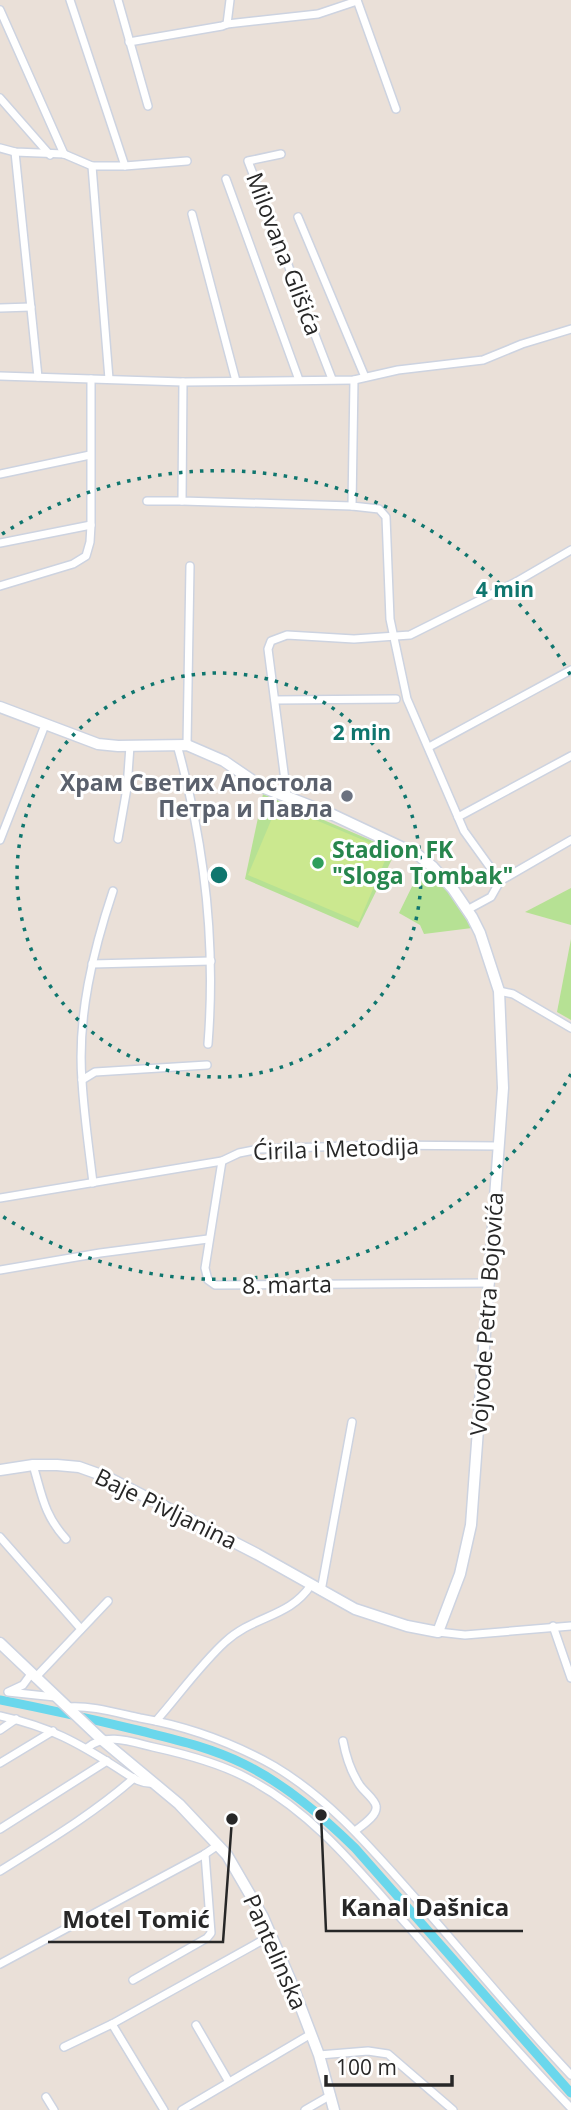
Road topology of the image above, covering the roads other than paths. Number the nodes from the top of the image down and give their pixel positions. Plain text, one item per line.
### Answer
1 (70, 0) edge
2 (118, 0) edge
3 (230, 0) edge
4 (357, 0) edge
5 (0, 10) edge
6 (227, 24) junction
7 (130, 42) junction
8 (0, 98) edge
9 (148, 106) dead end
10 (396, 109) dead end
11 (0, 148) edge
12 (15, 152) junction
13 (64, 154) junction
14 (50, 155) junction
15 (281, 155) dead end
16 (187, 161) dead end
17 (92, 166) junction
18 (125, 166) junction
19 (226, 179) dead end
20 (191, 214) dead end
21 (298, 217) dead end
22 (31, 307) junction
23 (0, 308) edge
24 (571, 329) edge
25 (0, 376) edge
26 (38, 377) junction
27 (365, 377) junction
28 (91, 379) junction
29 (109, 379) junction
30 (332, 379) junction
31 (299, 380) junction
32 (354, 380) junction
33 (236, 381) junction
34 (183, 382) junction
35 (90, 455) junction
36 (0, 474) edge
37 (182, 500) junction
38 (147, 501) dead end
39 (352, 506) junction
40 (91, 525) junction
41 (0, 543) edge
42 (571, 550) edge
43 (190, 566) dead end
44 (0, 586) edge
45 (395, 638) junction
46 (571, 670) edge
47 (396, 699) dead end
48 (275, 700) junction
49 (0, 706) edge
50 (45, 725) junction
51 (182, 745) junction
52 (130, 746) junction
53 (429, 747) junction
54 (571, 755) edge
55 (287, 796) junction
56 (458, 817) junction
57 (118, 839) dead end
58 (0, 840) edge
59 (571, 841) edge
60 (500, 881) junction
61 (113, 891) dead end
62 (467, 910) junction
63 (211, 961) junction
64 (92, 964) junction
65 (499, 991) junction
66 (571, 1028) edge
67 (208, 1044) dead end
68 (207, 1065) dead end
69 (82, 1080) junction
70 (498, 1146) junction
71 (222, 1161) junction
72 (93, 1183) junction
73 (0, 1198) edge
74 (208, 1239) junction
75 (0, 1270) edge
76 (490, 1283) junction
77 (352, 1422) dead end
78 (33, 1465) junction
79 (0, 1470) edge
80 (0, 1537) edge
81 (66, 1539) dead end
82 (311, 1585) junction
83 (321, 1591) junction
84 (108, 1601) dead end
85 (553, 1626) junction
86 (571, 1626) edge
87 (80, 1629) junction
88 (438, 1632) junction
89 (0, 1643) edge
90 (33, 1676) junction
91 (571, 1678) edge
92 (4, 1691) edge
93 (55, 1697) junction
94 (66, 1707) junction
95 (0, 1716) edge
96 (16, 1720) junction
97 (156, 1721) junction
98 (0, 1730) edge
99 (53, 1731) junction
100 (101, 1739) junction
101 (343, 1741) dead end
102 (87, 1748) junction
103 (107, 1761) junction
104 (0, 1763) edge
105 (134, 1778) junction
106 (155, 1783) junction
107 (0, 1829) edge
108 (355, 1831) junction
109 (218, 1844) junction
110 (205, 1854) junction
111 (0, 1871) edge
112 (272, 1935) junction
113 (0, 1964) edge
114 (133, 1980) dead end
115 (112, 2024) junction
116 (196, 2025) dead end
117 (311, 2034) junction
118 (64, 2047) dead end
119 (319, 2055) junction
120 (571, 2075) edge
121 (229, 2082) junction
122 (331, 2095) junction
123 (46, 2097) dead end
124 (571, 2108) edge
125 (54, 2110) edge
126 (164, 2110) edge
127 (182, 2110) edge
128 (305, 2110) edge
129 (334, 2110) edge
130 (453, 2110) edge

1 - 18 street
2 - 7 street
3 - 6 street
4 - 6 street
4 - 10 street
5 - 13 street
6 - 7 street
7 - 9 street
8 - 14 street
11 - 12 street
12 - 14 street
12 - 22 street
13 - 14 street
13 - 17 street
15 - 30 street, Milovana Glišića
16 - 18 street
17 - 18 street
17 - 29 street
19 - 31 street, Milovana Glišića
20 - 33 street
21 - 27 street, Milovana Glišića
22 - 23 street
22 - 26 street
24 - 27 street
25 - 26 street
26 - 28 street
27 - 32 street
28 - 29 street
28 - 35 street
29 - 34 street
30 - 31 street
30 - 32 street
31 - 33 street
32 - 39 street
33 - 34 street
34 - 37 street
35 - 36 street
35 - 40 street
37 - 38 street
37 - 39 street
39 - 45 street
40 - 41 street
40 - 44 street
42 - 45 street
43 - 51 street
45 - 48 street
45 - 53 street
46 - 53 street
47 - 48 street
48 - 55 street
49 - 50 street, Vojvode Petra Bojovića
50 - 52 street, Vojvode Petra Bojovića
50 - 58 street
51 - 52 street, Vojvode Petra Bojovića
51 - 55 street, Vojvode Petra Bojovića
51 - 63 street
52 - 57 street
53 - 56 street
54 - 56 street
55 - 62 street, Vojvode Petra Bojovića
56 - 60 street
59 - 60 street
60 - 62 street
61 - 64 street
62 - 65 street, Vojvode Petra Bojovića
63 - 64 street
63 - 67 street
64 - 69 street
65 - 66 street
65 - 70 street, Vojvode Petra Bojovića
68 - 69 street
69 - 72 street
70 - 71 street, Ćirila i Metodija
70 - 76 street, Vojvode Petra Bojovića
71 - 72 street, Ćirila i Metodija
71 - 74 street, 8. marta
72 - 73 street, Ćirila i Metodija
74 - 75 street
74 - 76 street, 8. marta
76 - 88 street, Vojvode Petra Bojovića
77 - 83 street
78 - 79 street, Baje Pivljanina
78 - 81 street
78 - 82 street, Baje Pivljanina
80 - 87 street
82 - 83 street, Baje Pivljanina
82 - 97 street
83 - 88 street, Baje Pivljanina
84 - 87 street
85 - 86 street
85 - 88 street
85 - 91 street
87 - 90 street
89 - 90 street, Pantelinska
90 - 92 street
90 - 93 street, Pantelinska
92 - 93 street
93 - 94 street, Pantelinska
94 - 97 street
94 - 100 street, Pantelinska
95 - 96 street
96 - 98 street
96 - 99 street
97 - 108 street
99 - 102 street
99 - 104 street
100 - 102 street
100 - 106 street, Pantelinska
100 - 124 street
101 - 108 street
102 - 103 street
103 - 105 street
103 - 107 street
105 - 106 street
105 - 111 street
106 - 109 street, Pantelinska
108 - 120 street
109 - 110 street
109 - 112 street, Pantelinska
110 - 113 street
110 - 114 street, Pantelinska
112 - 115 street
112 - 117 street, Pantelinska
115 - 118 street
115 - 126 street
116 - 121 street
117 - 119 street, Pantelinska
117 - 121 street
119 - 122 street, Pantelinska
119 - 130 street
121 - 127 street
122 - 128 street
122 - 129 street, Pantelinska
123 - 125 street

